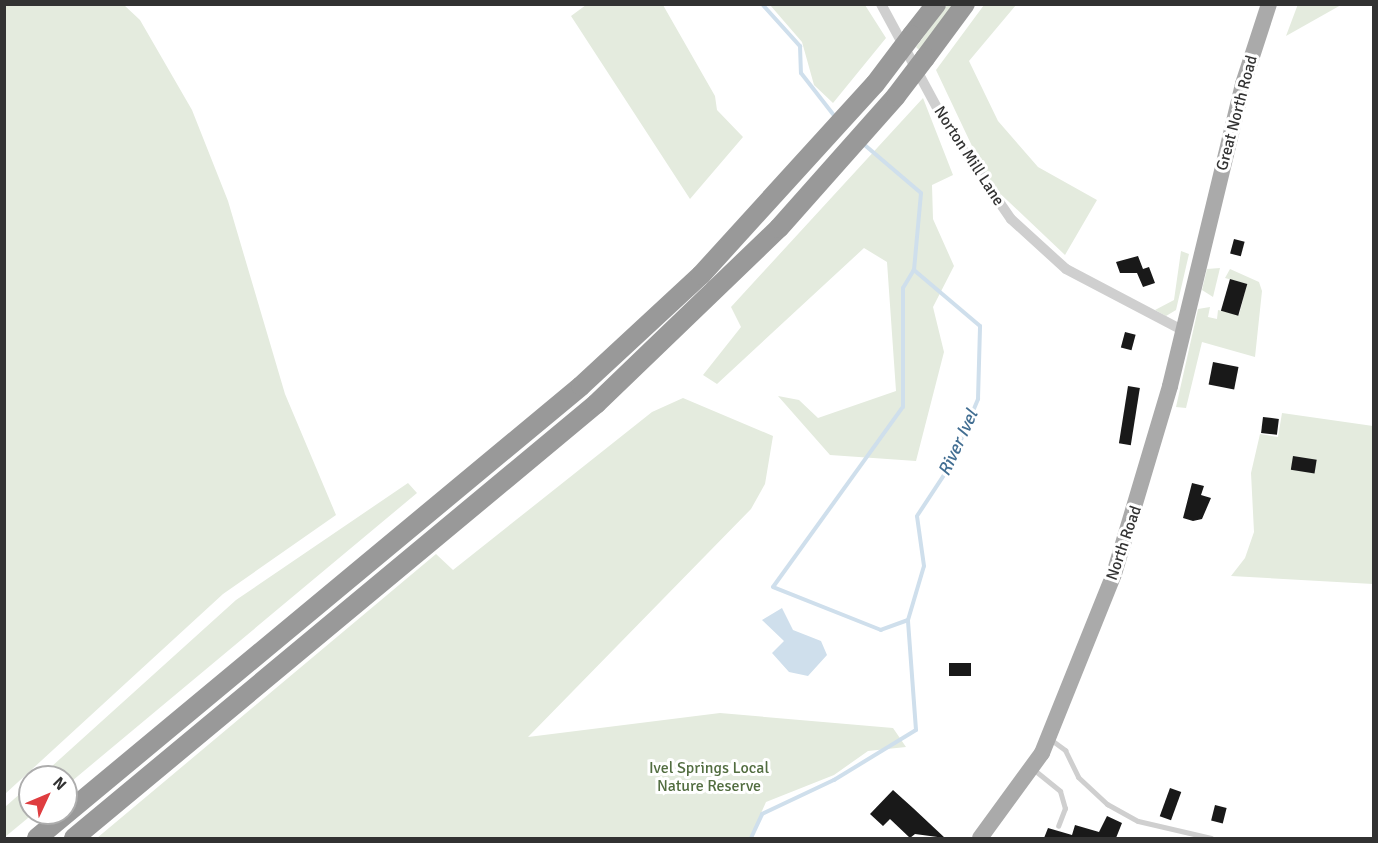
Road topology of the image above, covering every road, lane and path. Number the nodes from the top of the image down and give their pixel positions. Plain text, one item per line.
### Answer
1 (881, 4) edge
2 (936, 4) edge
3 (965, 4) edge
4 (1269, 4) edge
5 (1208, 222) joint
6 (1184, 331) junction
7 (1048, 738) junction
8 (1032, 768) junction
9 (1058, 826) dead end
10 (37, 838) edge
11 (74, 838) edge
12 (980, 838) edge
13 (1211, 838) edge

1 - 6 street, Norton Mill Lane
2 - 10 highway, bridge
3 - 11 highway, bridge
4 - 5 main road, Great North Road
5 - 6 main road, North Road
6 - 7 main road, North Road
7 - 8 main road, North Road
7 - 13 lane
8 - 9 lane
8 - 12 main road, North Road

